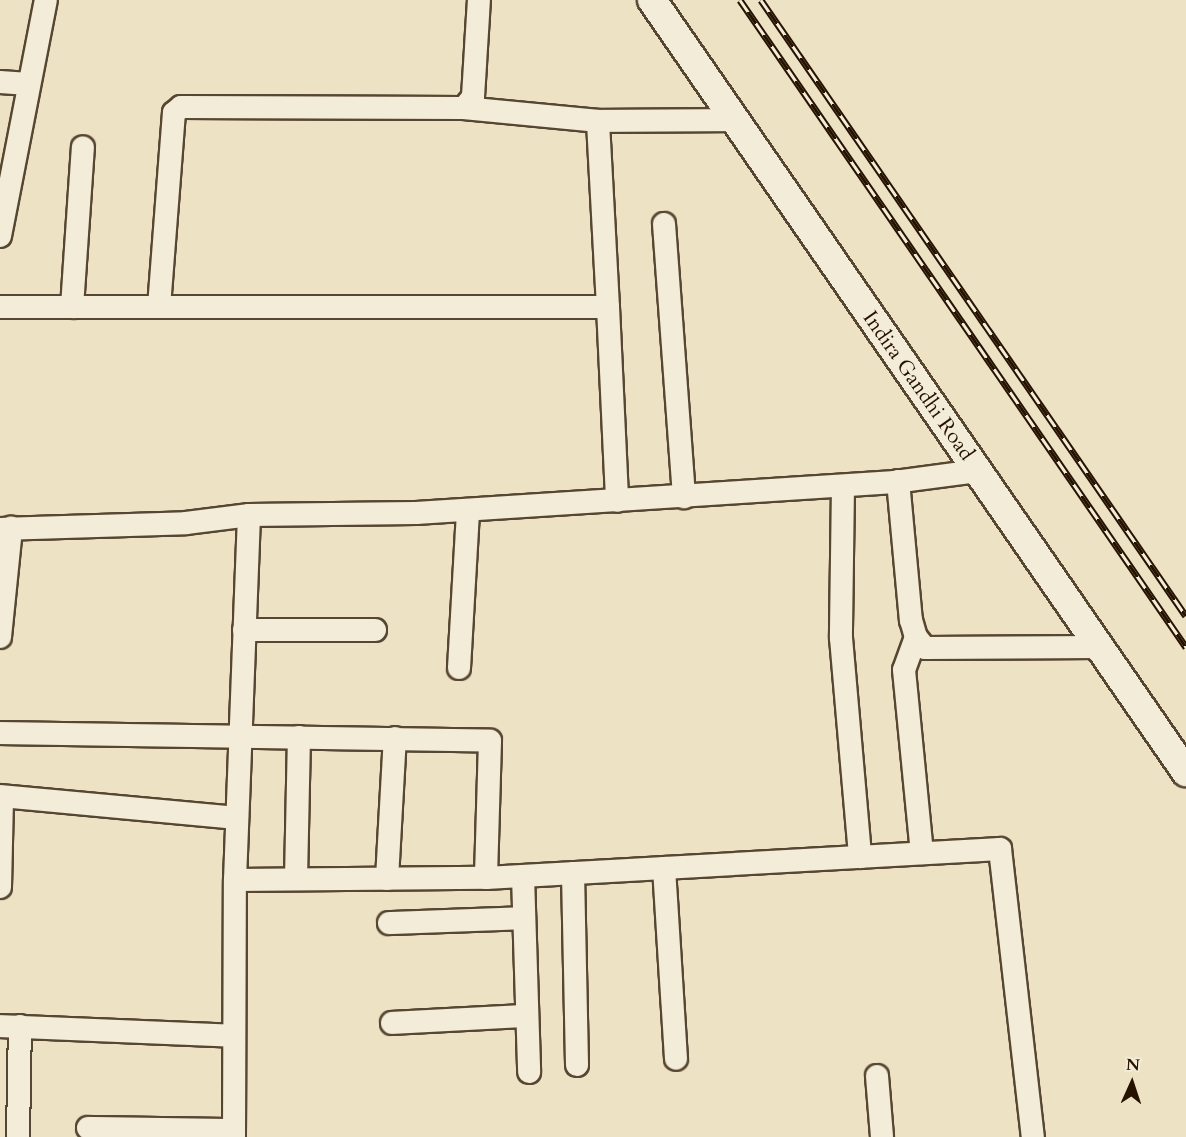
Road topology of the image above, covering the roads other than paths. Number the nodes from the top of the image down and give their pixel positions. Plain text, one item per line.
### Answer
1 (46, 0) edge
2 (479, 0) edge
3 (652, 0) edge
4 (0, 82) edge
5 (29, 84) junction
6 (464, 108) junction
7 (734, 120) junction
8 (598, 121) junction
9 (83, 147) dead end
10 (664, 224) dead end
11 (0, 236) edge
12 (0, 307) edge
13 (72, 307) junction
14 (159, 307) junction
15 (608, 307) junction
16 (977, 471) junction
17 (898, 482) junction
18 (843, 486) junction
19 (684, 497) junction
20 (617, 501) junction
21 (468, 510) junction
22 (249, 516) junction
23 (5, 528) edge
24 (244, 630) junction
25 (375, 630) dead end
26 (0, 637) edge
27 (916, 638) junction
28 (1099, 647) junction
29 (459, 668) dead end
30 (0, 733) edge
31 (240, 736) junction
32 (299, 737) junction
33 (395, 738) junction
34 (1186, 772) edge
35 (1, 797) edge
36 (237, 818) junction
37 (922, 853) junction
38 (860, 857) junction
39 (664, 868) junction
40 (573, 873) junction
41 (523, 876) junction
42 (486, 878) junction
43 (235, 879) junction
44 (296, 879) junction
45 (387, 879) junction
46 (0, 886) edge
47 (524, 918) junction
48 (389, 923) dead end
49 (527, 1016) junction
50 (392, 1023) dead end
51 (10, 1026) edge
52 (234, 1036) junction
53 (676, 1059) dead end
54 (577, 1065) dead end
55 (529, 1072) dead end
56 (877, 1076) dead end
57 (88, 1128) dead end
58 (234, 1134) edge
59 (18, 1137) edge
60 (882, 1137) edge
61 (1033, 1137) edge

1 - 5 street
2 - 6 street
3 - 7 street, Indira Gandhi Road
4 - 5 street
5 - 11 street
6 - 8 street
6 - 14 street
7 - 8 street
7 - 16 street, Indira Gandhi Road
8 - 15 street
9 - 13 street
10 - 19 street
12 - 13 street
13 - 14 street
14 - 15 street
15 - 20 street
16 - 17 street
16 - 28 street, Indira Gandhi Road
17 - 18 street
17 - 27 street
18 - 19 street
18 - 38 street
19 - 20 street
20 - 21 street
21 - 22 street
21 - 29 street
22 - 23 street
22 - 24 street
23 - 26 street
24 - 25 street
24 - 31 street
27 - 28 street
27 - 37 street
28 - 34 street, Indira Gandhi Road
30 - 31 street
31 - 32 street
31 - 36 street
32 - 33 street
32 - 44 street
33 - 42 street
33 - 45 street
35 - 36 street
35 - 46 street
36 - 43 street
37 - 38 street
37 - 61 street
38 - 39 street
39 - 40 street
39 - 53 street
40 - 41 street
40 - 54 street
41 - 42 street
41 - 47 street
42 - 45 street
43 - 44 street
43 - 52 street
44 - 45 street
47 - 48 street
47 - 49 street
49 - 50 street
49 - 55 street
51 - 52 street
51 - 59 street
52 - 58 street
56 - 60 street
57 - 58 street

